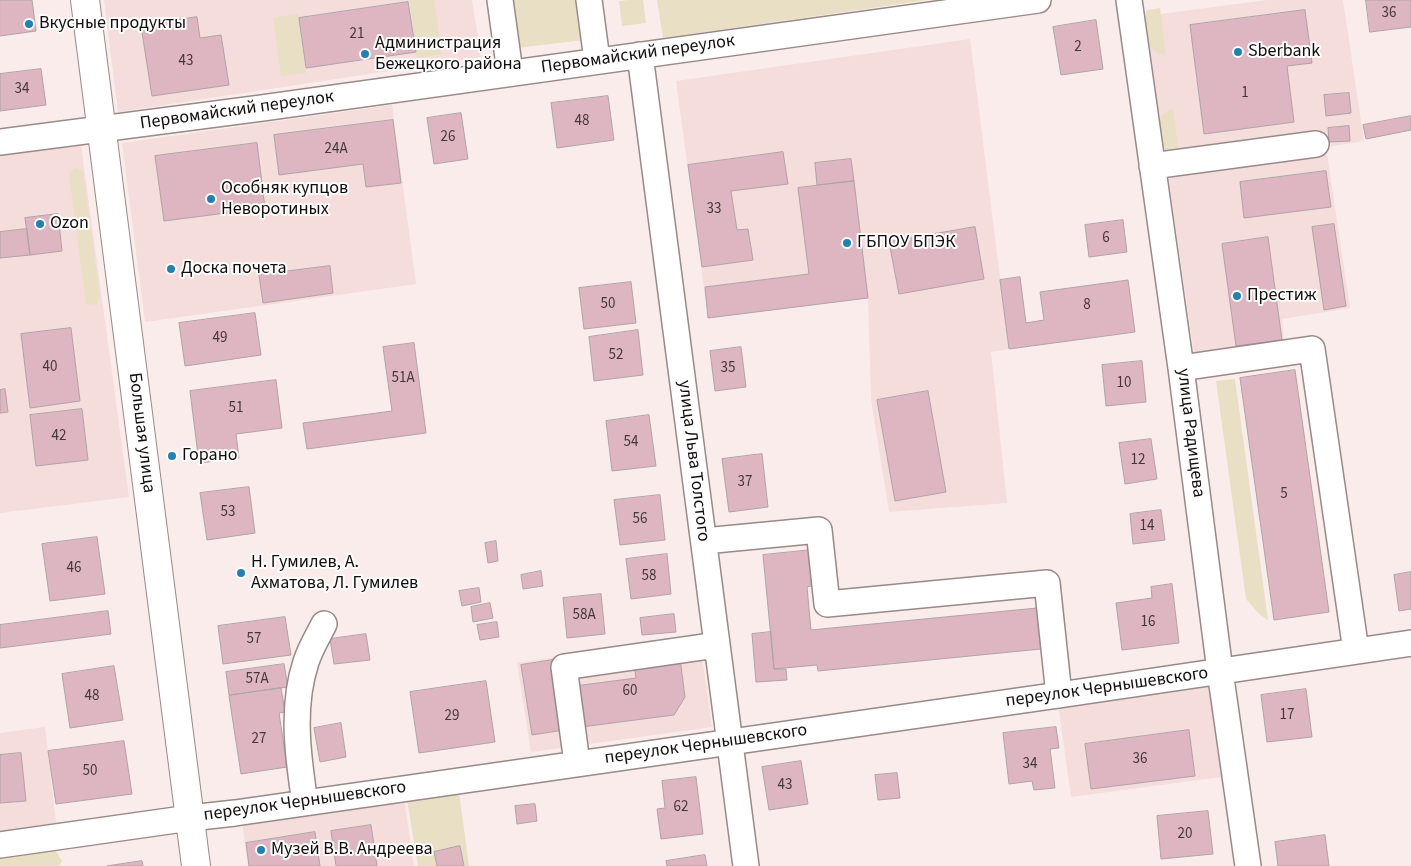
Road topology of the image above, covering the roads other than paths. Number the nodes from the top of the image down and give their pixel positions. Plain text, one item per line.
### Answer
1 (85, 0) edge
2 (500, 0) edge
3 (589, 0) edge
4 (1038, 0) edge
5 (1129, 0) edge
6 (640, 55) junction
7 (597, 60) junction
8 (510, 72) junction
9 (102, 129) junction
10 (0, 142) edge
11 (1316, 144) dead end
12 (1152, 166) junction
13 (1182, 368) junction
14 (704, 541) junction
15 (324, 624) dead end
16 (1411, 643) edge
17 (717, 645) junction
18 (1356, 650) junction
19 (1220, 671) junction
20 (1059, 695) junction
21 (730, 741) junction
22 (578, 763) junction
23 (305, 803) junction
24 (190, 818) junction
25 (0, 845) edge
26 (196, 866) edge
27 (746, 866) edge
28 (1248, 866) edge

1 - 9 main road, Большая улица
2 - 8 street
3 - 7 street
4 - 6 street, Первомайский переулок
5 - 12 street, улица Радищева
6 - 7 street, Первомайский переулок
6 - 14 street, улица Льва Толстого
7 - 8 street, Первомайский переулок
8 - 9 street, Первомайский переулок
9 - 10 street, Первомайский переулок
9 - 24 main road, Большая улица
11 - 12 street
12 - 13 street, улица Радищева
13 - 18 street
13 - 19 street, улица Радищева
14 - 17 street, улица Льва Толстого
14 - 20 street
15 - 23 street
16 - 18 street, переулок Чернышевского
17 - 21 street, улица Льва Толстого
17 - 22 street
18 - 19 street, переулок Чернышевского
19 - 20 street, переулок Чернышевского
19 - 28 street, улица Радищева
20 - 21 street, переулок Чернышевского
21 - 22 street, переулок Чернышевского
21 - 27 street, улица Льва Толстого
22 - 23 street, переулок Чернышевского
23 - 24 street, переулок Чернышевского
24 - 25 street, переулок Чернышевского
24 - 26 main road, Большая улица

